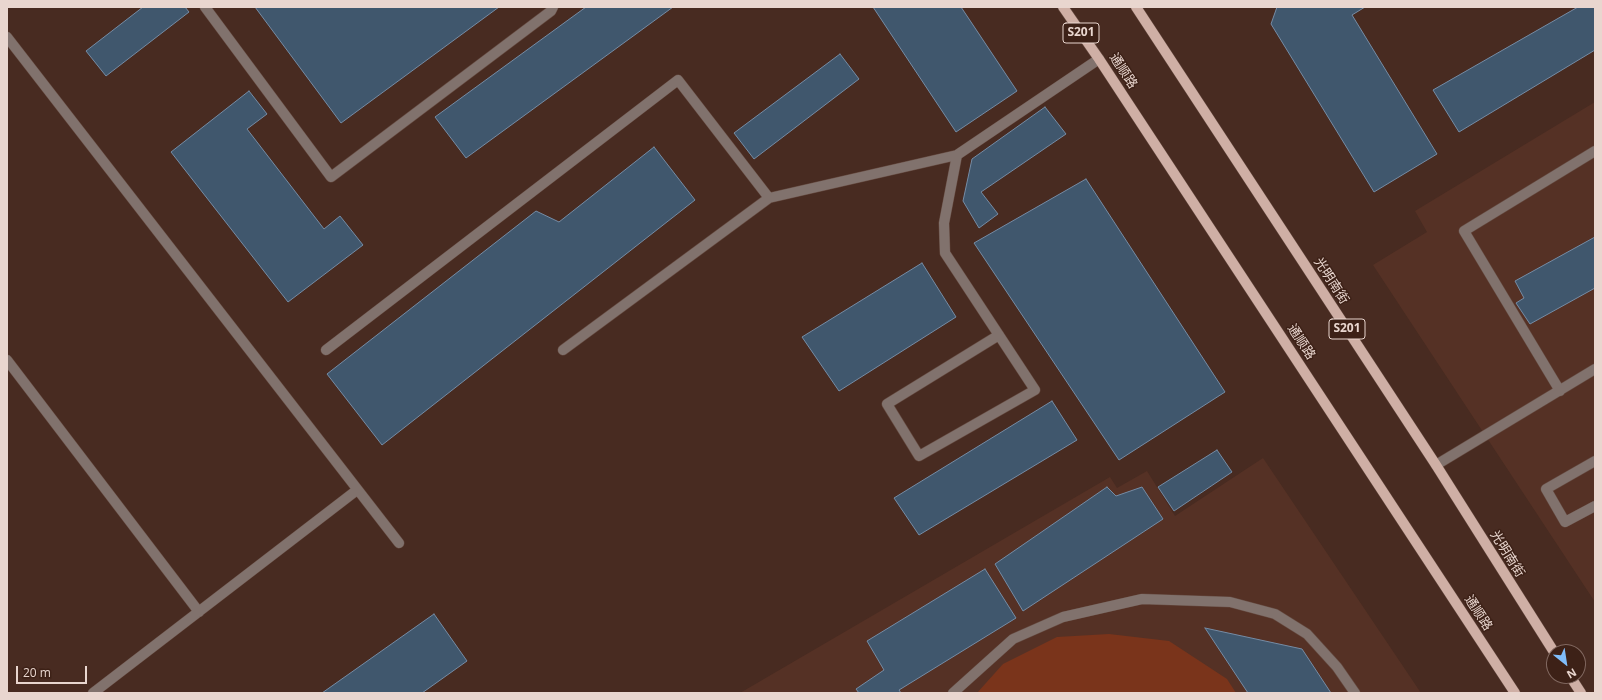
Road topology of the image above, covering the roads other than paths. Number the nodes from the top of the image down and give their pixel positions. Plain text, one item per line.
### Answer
1 (205, 7) edge
2 (553, 7) edge
3 (1063, 7) edge
4 (1136, 7) edge
5 (7, 37) edge
6 (1099, 59) junction
7 (1595, 151) edge
8 (957, 155) junction
9 (769, 198) junction
10 (999, 335) junction
11 (326, 350) dead end
12 (563, 350) dead end
13 (7, 360) edge
14 (1595, 369) edge
15 (1560, 391) junction
16 (1595, 461) edge
17 (1436, 465) junction
18 (357, 490) junction
19 (1595, 506) edge
20 (399, 543) dead end
21 (199, 612) junction
22 (1549, 644) edge
23 (1575, 684) edge
24 (92, 693) edge
25 (953, 693) edge
26 (1355, 693) edge
27 (1514, 693) edge
28 (1581, 693) edge

1 - 2 street
3 - 6 main road, 通顺路 / S201
4 - 17 main road, 光明南街 / S201
5 - 18 street
6 - 8 street
6 - 27 main road, 通顺路 / S201
7 - 15 street
8 - 9 street
8 - 10 street
9 - 11 street
9 - 12 street
10 - 10 street
13 - 21 street
14 - 15 street
15 - 17 street
16 - 19 street
17 - 22 main road, 光明南街 / S201
18 - 20 street
18 - 21 street
21 - 24 street
23 - 28 main road
25 - 26 street

